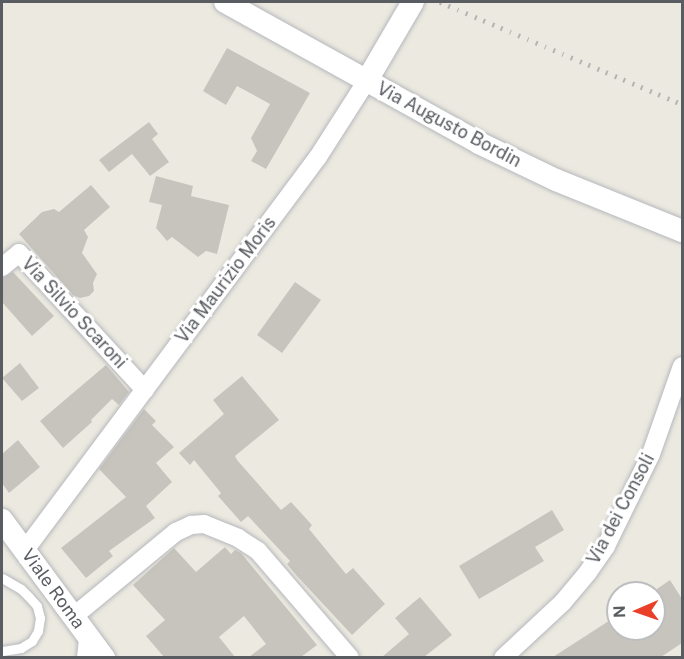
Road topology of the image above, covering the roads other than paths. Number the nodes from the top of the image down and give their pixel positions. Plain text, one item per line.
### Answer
1 (225, 2) edge
2 (413, 2) edge
3 (366, 82) junction
4 (682, 231) edge
5 (2, 267) edge
6 (682, 366) edge
7 (145, 390) junction
8 (2, 520) edge
9 (26, 550) junction
10 (2, 578) edge
11 (74, 616) junction
12 (87, 648) edge
13 (2, 651) edge
14 (104, 657) edge
15 (350, 657) edge
16 (503, 657) edge

1 - 3 street, Via Augusto Bordin
2 - 3 street, Via Maurizio Moris
3 - 4 street, Via Augusto Bordin
3 - 7 street, Via Maurizio Moris
5 - 7 street, Via Silvio Scaroni
6 - 16 street, Via dei Consoli
7 - 9 street, Via Maurizio Moris
8 - 9 street, Viale Roma
9 - 11 street, Viale Roma
10 - 13 lane
11 - 12 street, Viale Roma
11 - 15 street
12 - 14 street, Viale Roma

